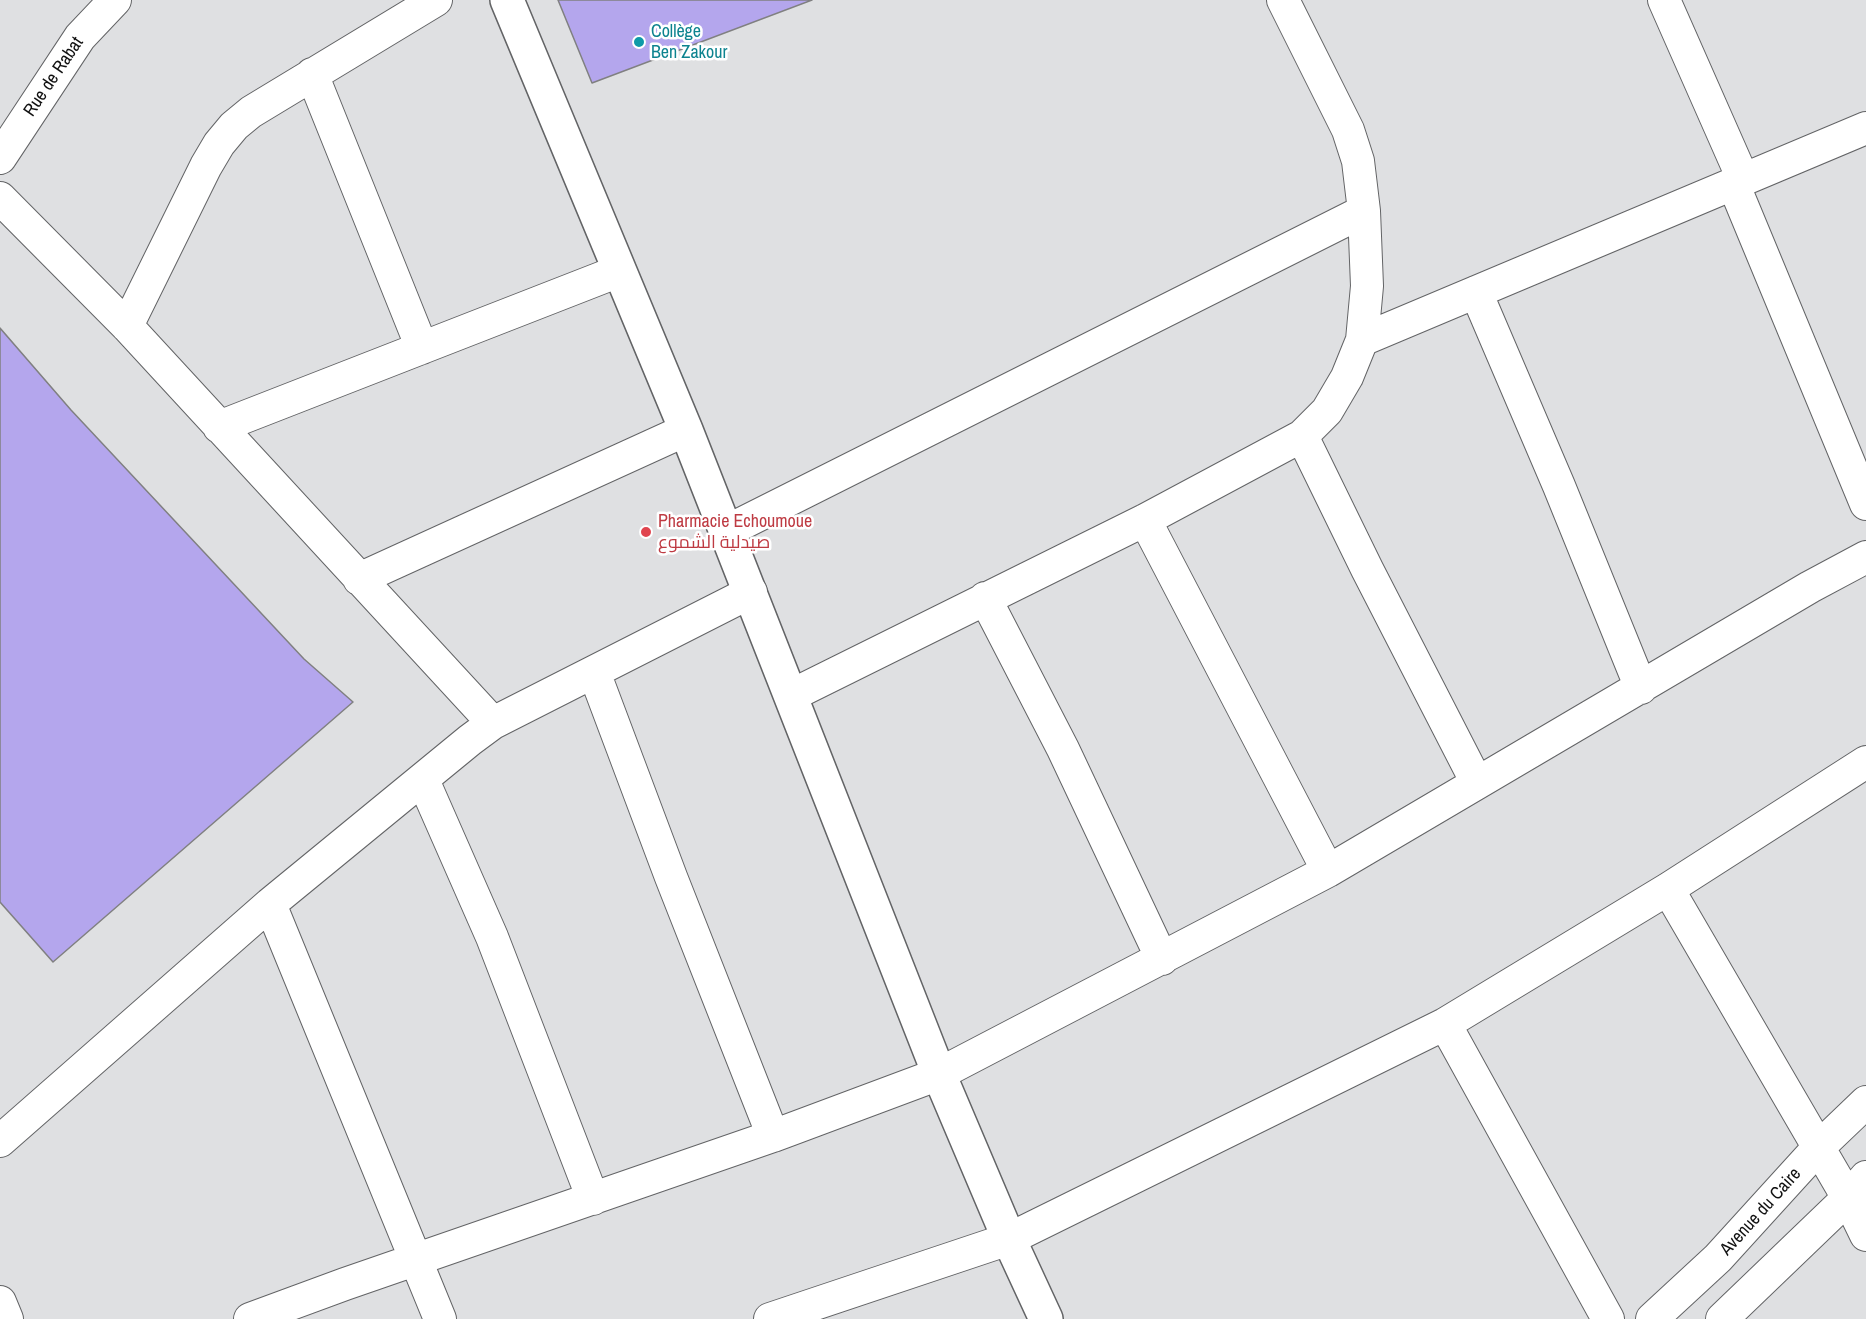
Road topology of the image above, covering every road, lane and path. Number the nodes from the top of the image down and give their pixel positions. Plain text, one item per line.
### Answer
1 (115, 0) edge
2 (436, 0) edge
3 (507, 0) edge
4 (1283, 0) edge
5 (1664, 0) edge
6 (312, 74) junction
7 (1866, 128) edge
8 (0, 158) edge
9 (1738, 181) junction
10 (0, 198) edge
11 (1365, 211) junction
12 (619, 272) junction
13 (1476, 292) junction
14 (127, 326) junction
15 (1362, 340) junction
16 (422, 348) junction
17 (219, 427) junction
18 (686, 430) junction
19 (1302, 436) junction
20 (1866, 504) edge
21 (1145, 520) junction
22 (727, 531) junction
23 (1866, 557) edge
24 (359, 579) junction
25 (751, 592) junction
26 (985, 598) junction
27 (594, 672) junction
28 (1641, 688) junction
29 (792, 695) junction
30 (493, 723) junction
31 (1866, 762) edge
32 (423, 780) junction
33 (1477, 783) junction
34 (1328, 871) junction
35 (1668, 890) junction
36 (270, 904) junction
37 (1162, 959) junction
38 (1445, 1024) junction
39 (939, 1074) junction
40 (1866, 1102) edge
41 (773, 1136) junction
42 (0, 1141) edge
43 (1819, 1147) junction
44 (1857, 1187) edge
45 (593, 1199) junction
46 (1866, 1235) edge
47 (1009, 1239) junction
48 (415, 1260) junction
49 (0, 1302) edge
50 (839, 1308) edge
51 (7, 1319) edge
52 (250, 1319) edge
53 (440, 1319) edge
54 (770, 1319) edge
55 (1046, 1319) edge
56 (1608, 1319) edge
57 (1652, 1319) edge
58 (1722, 1319) edge

1 - 8 street, Rue de Rabat
2 - 6 street
3 - 12 street
4 - 11 street
5 - 9 street
6 - 14 street
6 - 16 street
7 - 9 street
9 - 13 street
9 - 20 street
10 - 14 street
11 - 15 street
11 - 22 street
12 - 16 street
12 - 18 street
13 - 15 street
13 - 28 street
14 - 17 street
15 - 19 street
16 - 17 street
17 - 24 street
18 - 22 street
18 - 24 street
19 - 21 street
19 - 33 street
21 - 26 street
21 - 34 street
22 - 25 street
23 - 28 street
24 - 30 street
25 - 27 street
25 - 29 street
26 - 29 street
26 - 37 street
27 - 30 street
27 - 41 street
28 - 33 street
29 - 39 street
30 - 32 street
31 - 35 street
32 - 36 street
32 - 45 street
33 - 34 street
34 - 37 street
35 - 38 street
35 - 43 street
36 - 42 street
36 - 48 street
37 - 39 street
38 - 47 street
38 - 56 street
39 - 41 street
39 - 47 street
40 - 43 street, Avenue du Caire
41 - 45 street
43 - 44 street
43 - 57 street, Avenue du Caire
44 - 46 street
44 - 58 street
45 - 48 street
47 - 50 street
47 - 55 street
48 - 52 street
48 - 53 street
49 - 51 street
50 - 54 street

